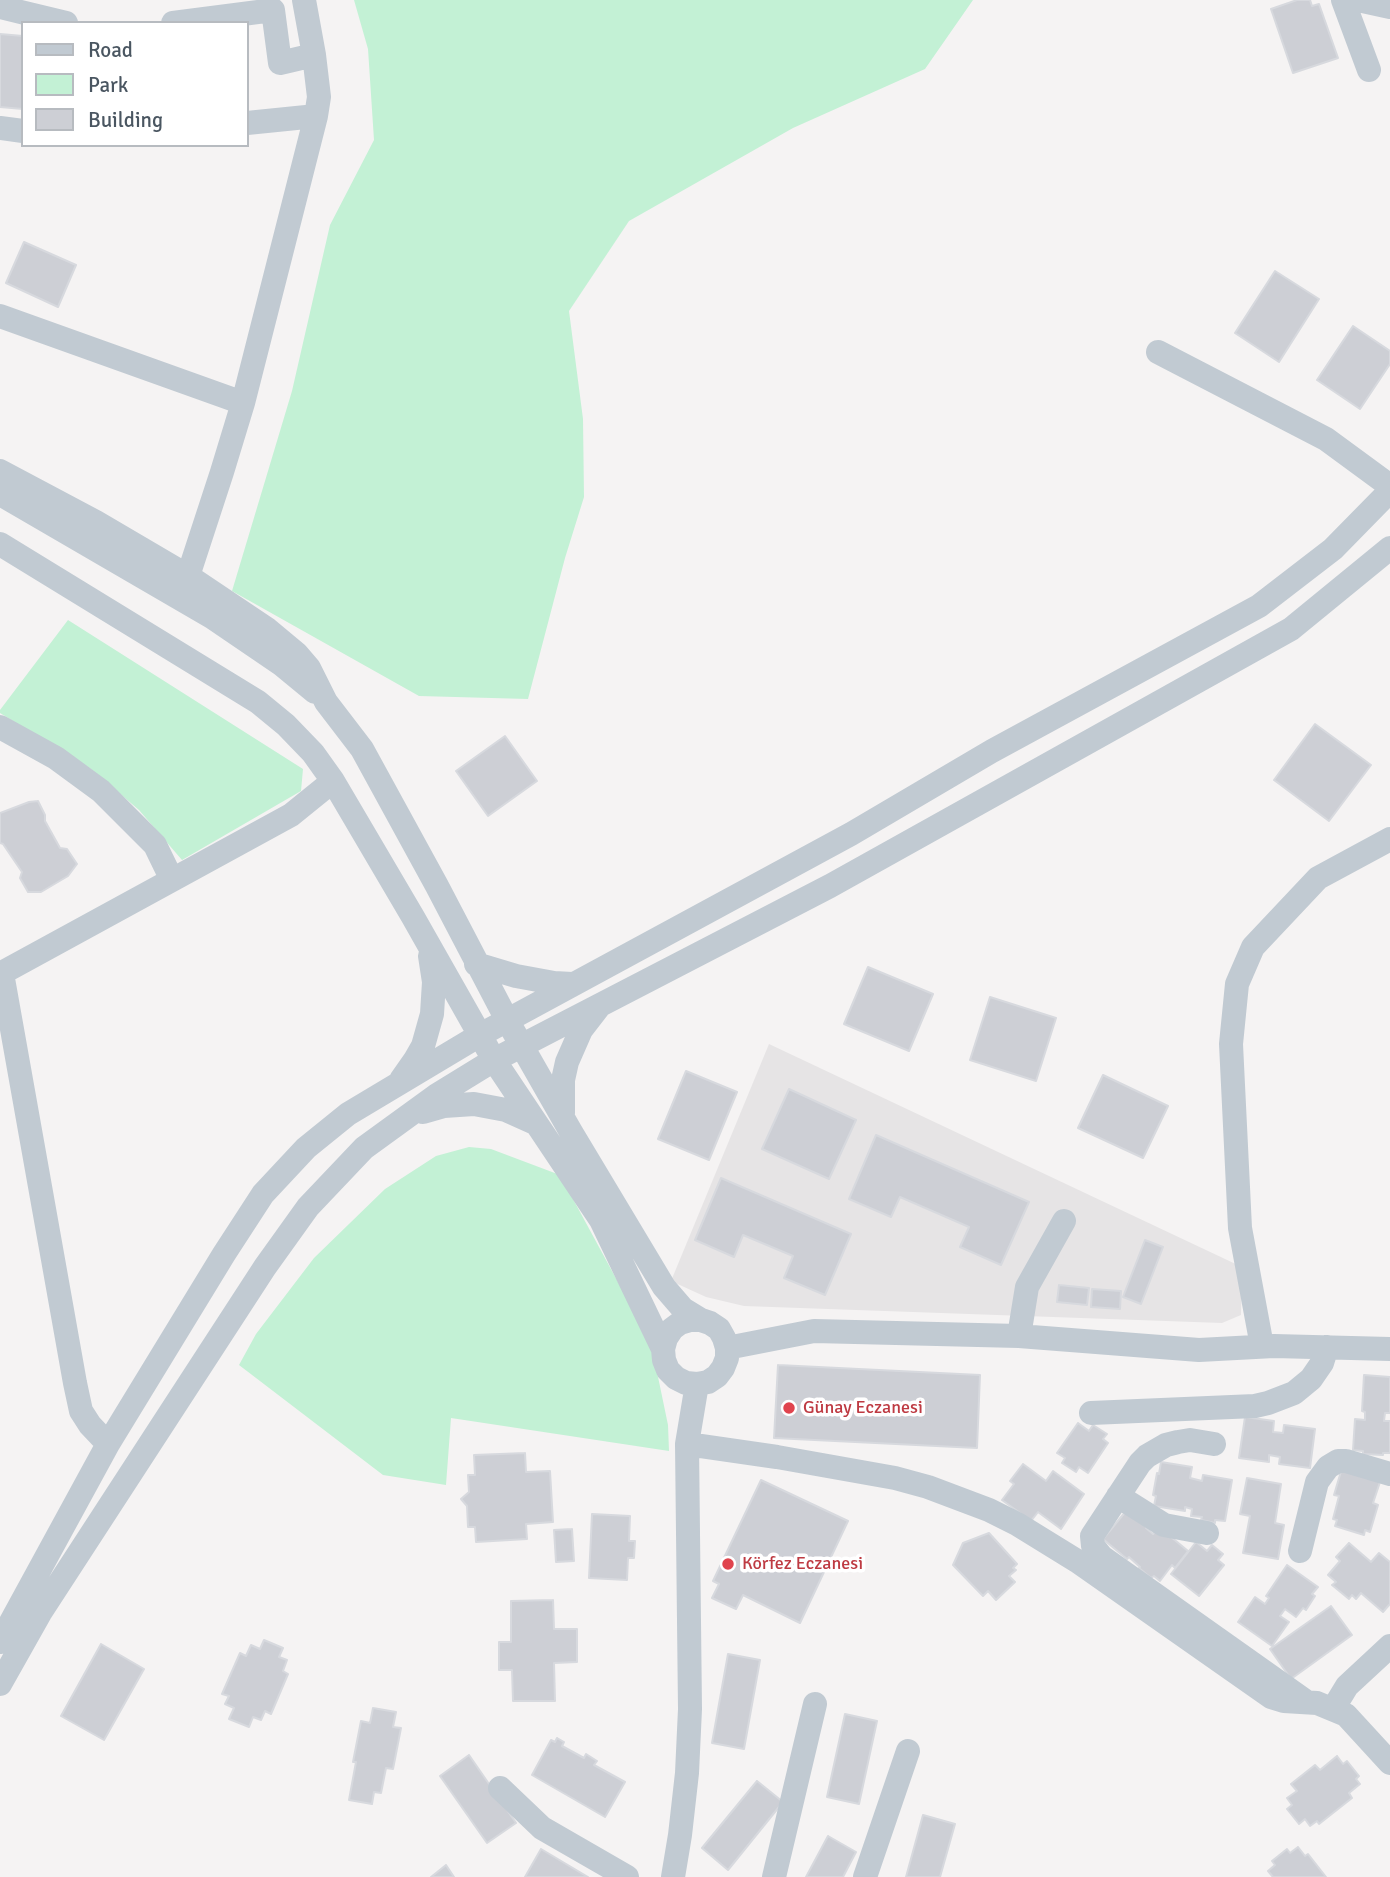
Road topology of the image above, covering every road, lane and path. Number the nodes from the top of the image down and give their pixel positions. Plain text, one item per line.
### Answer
1 (304, 0) edge
2 (1343, 0) edge
3 (1358, 0) edge
4 (0, 7) edge
5 (1390, 8) edge
6 (58, 21) edge
7 (188, 21) edge
8 (314, 55) junction
9 (1369, 69) dead end
10 (316, 116) junction
11 (248, 123) edge
12 (0, 128) edge
13 (21, 131) edge
14 (0, 316) edge
15 (1158, 352) dead end
16 (243, 403) junction
17 (0, 471) edge
18 (1390, 489) edge
19 (0, 494) edge
20 (0, 544) edge
21 (1390, 548) edge
22 (188, 576) junction
23 (326, 702) junction
24 (0, 727) edge
25 (334, 781) junction
26 (1390, 839) edge
27 (172, 880) junction
28 (424, 936) junction
29 (476, 964) junction
30 (1, 973) edge
31 (572, 984) junction
32 (603, 1002) junction
33 (507, 1020) junction
34 (480, 1035) junction
35 (521, 1045) junction
36 (494, 1060) junction
37 (396, 1087) junction
38 (563, 1117) junction
39 (400, 1122) junction
40 (536, 1123) junction
41 (1064, 1221) dead end
42 (701, 1320) junction
43 (1019, 1336) junction
44 (1262, 1346) junction
45 (1326, 1347) junction
46 (727, 1348) junction
47 (663, 1349) junction
48 (1390, 1349) edge
49 (697, 1384) junction
50 (1091, 1413) dead end
51 (108, 1444) junction
52 (687, 1444) junction
53 (1214, 1444) dead end
54 (1390, 1474) edge
55 (1118, 1496) junction
56 (1207, 1533) dead end
57 (1300, 1551) dead end
58 (0, 1642) edge
59 (1390, 1646) edge
60 (0, 1684) edge
61 (1308, 1703) junction
62 (815, 1704) dead end
63 (1333, 1709) junction
64 (908, 1751) dead end
65 (1390, 1763) edge
66 (500, 1788) dead end
67 (627, 1877) edge
68 (673, 1877) edge
69 (774, 1877) edge
70 (865, 1877) edge

1 - 8 street
2 - 9 street
3 - 5 street
4 - 6 street
7 - 8 street
8 - 10 street
10 - 11 street
10 - 16 street
12 - 13 street
14 - 16 street
15 - 18 street
16 - 22 street
17 - 22 street
18 - 31 street
19 - 23 street
20 - 25 street
21 - 32 street
22 - 23 street
23 - 29 street
24 - 27 street
25 - 27 street
25 - 28 street
26 - 44 street
27 - 30 street
28 - 34 street
28 - 37 street
29 - 31 street
29 - 33 street
30 - 51 street
31 - 33 street
32 - 35 street
32 - 38 street
33 - 34 street
33 - 35 street
34 - 36 street
34 - 37 street
35 - 36 street
35 - 38 street
36 - 39 street
36 - 40 street
37 - 51 street
38 - 42 street
39 - 40 street
39 - 60 street
40 - 47 street
41 - 43 street
42 - 46 street
42 - 47 street
43 - 44 street
43 - 46 street
44 - 45 street
45 - 48 street
45 - 50 street
46 - 49 street
47 - 49 street
49 - 52 street
51 - 58 street
52 - 61 street
52 - 68 street
53 - 55 street
54 - 57 street
55 - 56 street
55 - 61 street
59 - 63 street
61 - 63 street
62 - 69 street
63 - 65 street
64 - 70 street
66 - 67 street

